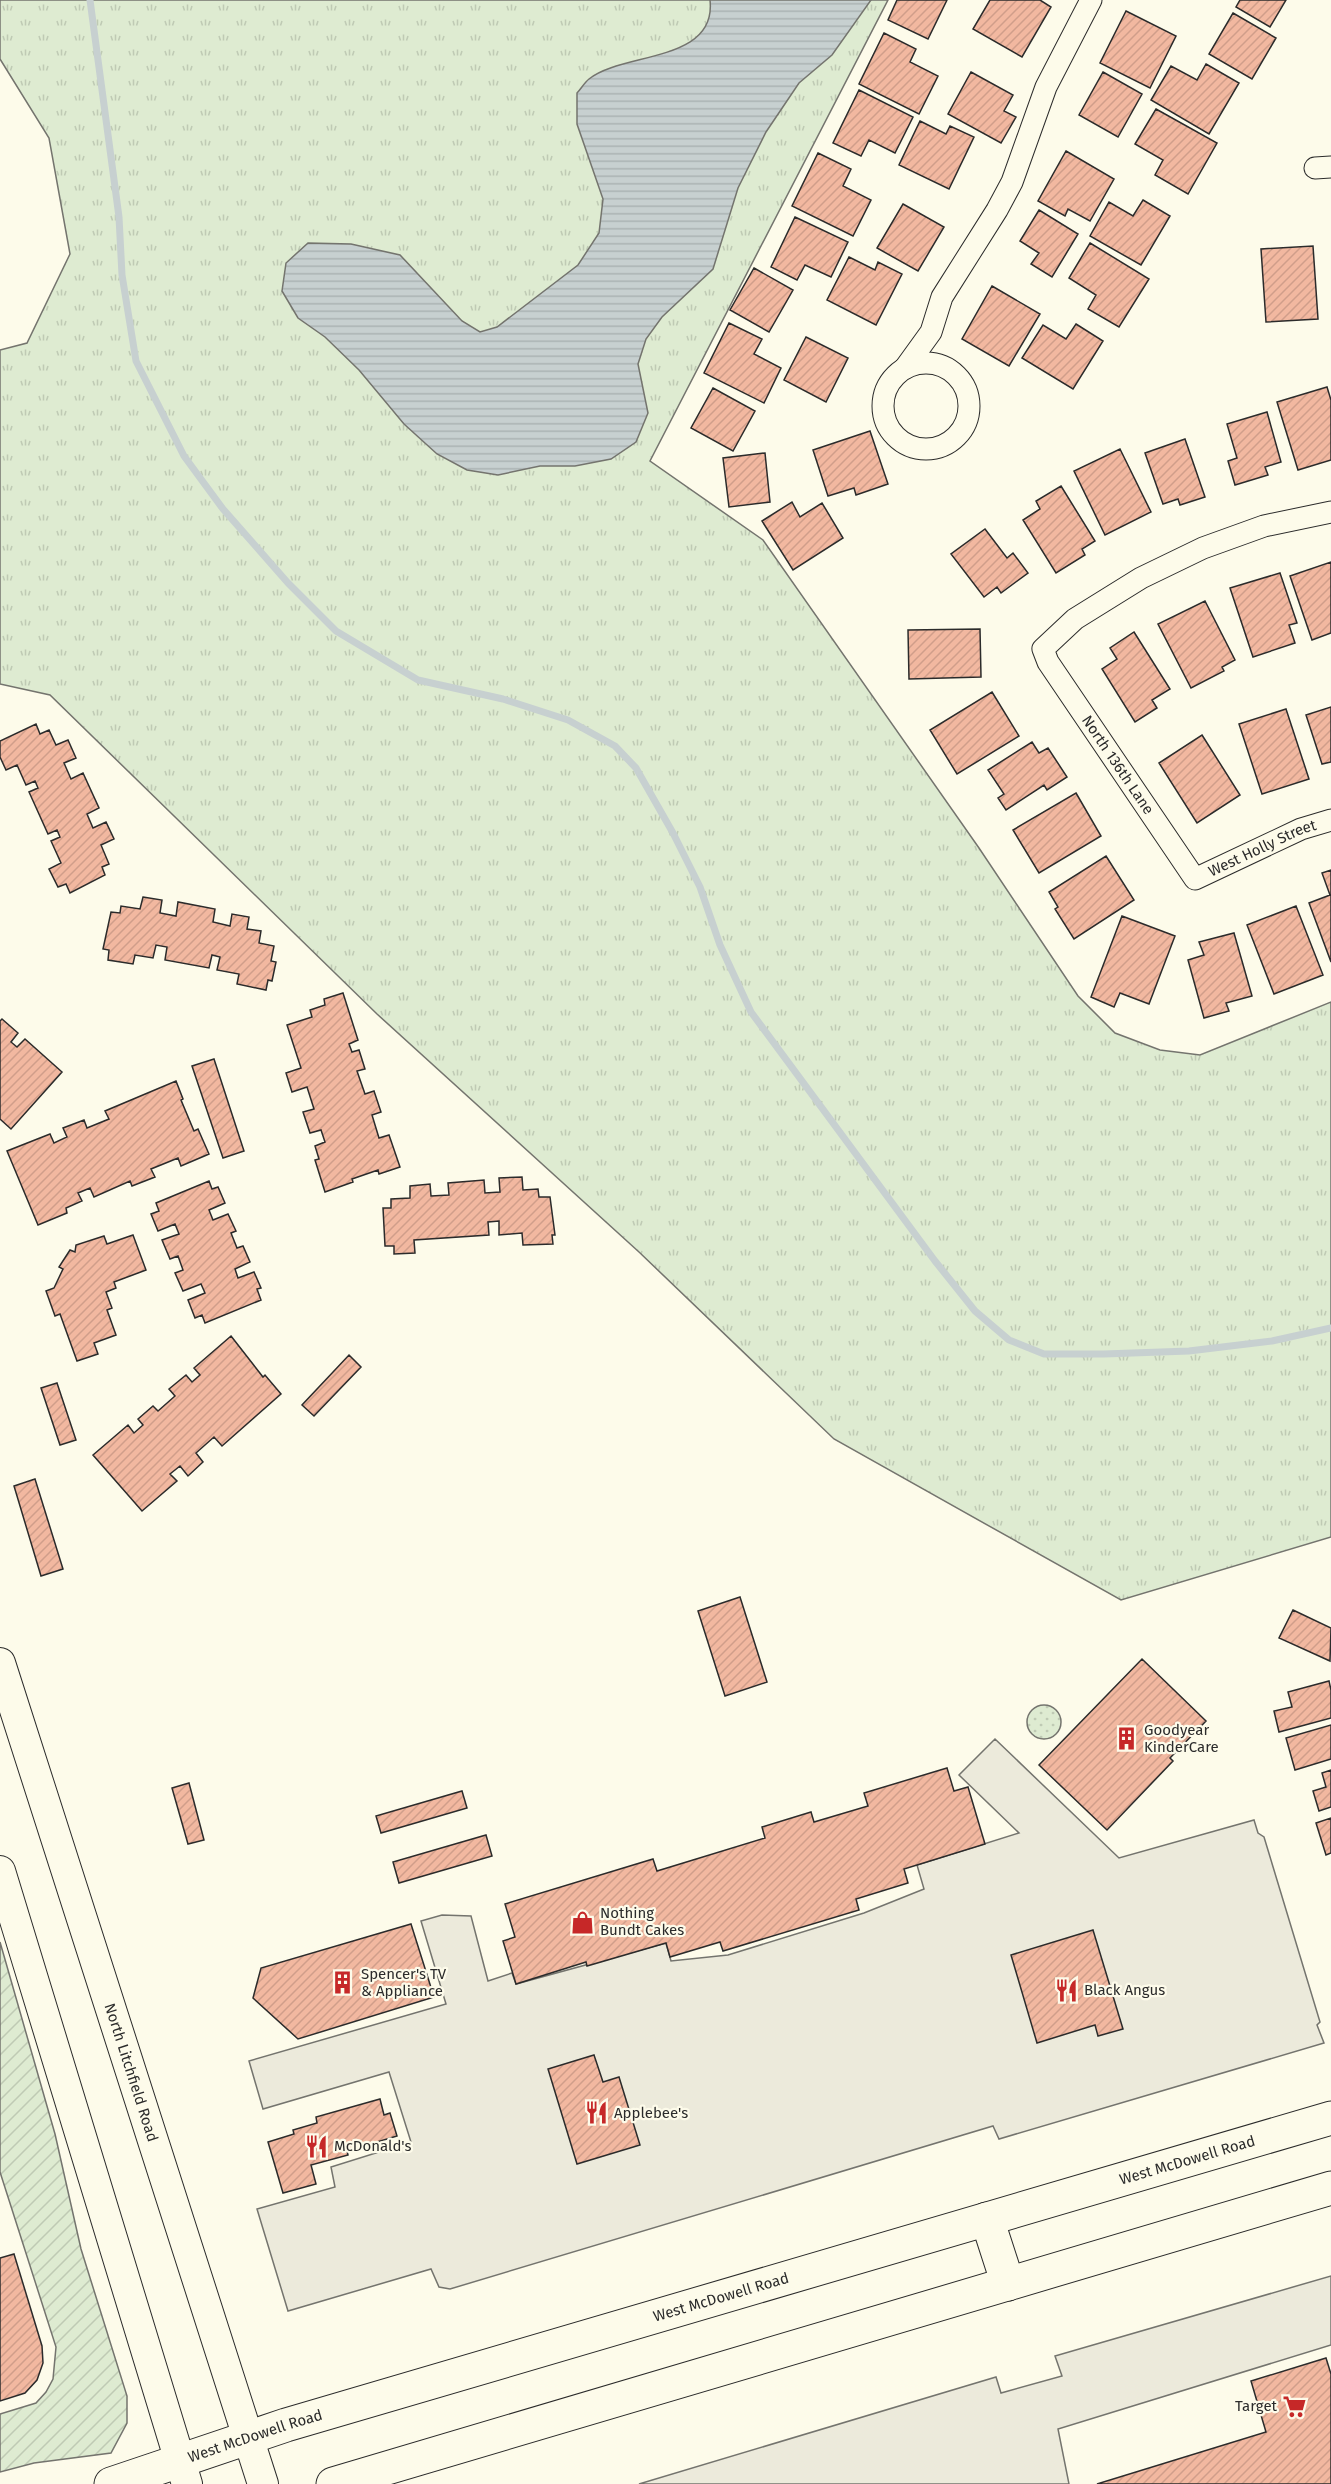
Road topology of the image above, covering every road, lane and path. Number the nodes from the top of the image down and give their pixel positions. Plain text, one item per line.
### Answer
1 (1091, 0) edge
2 (931, 332) junction
3 (905, 368) junction
4 (950, 369) junction
5 (1331, 512) edge
6 (1331, 820) edge
7 (1195, 879) joint
8 (0, 1663) edge
9 (0, 1871) edge
10 (1331, 2118) edge
11 (1331, 2188) edge
12 (987, 2219) junction
13 (1008, 2284) junction
14 (248, 2437) junction
15 (183, 2472) edge
16 (111, 2484) edge
17 (263, 2484) edge
18 (333, 2484) edge

1 - 2 street
2 - 3 street
2 - 4 street
3 - 4 street
3 - 4 street
5 - 7 street, North 136th Lane
6 - 7 street, West Holly Street
8 - 14 main road, North Litchfield Road
9 - 15 main road
10 - 12 main road, West McDowell Road
11 - 13 main road
12 - 13 main road
12 - 14 main road, West McDowell Road
13 - 18 main road
14 - 15 main road, West McDowell Road
14 - 17 main road, North Litchfield Road
15 - 16 main road, West McDowell Road

